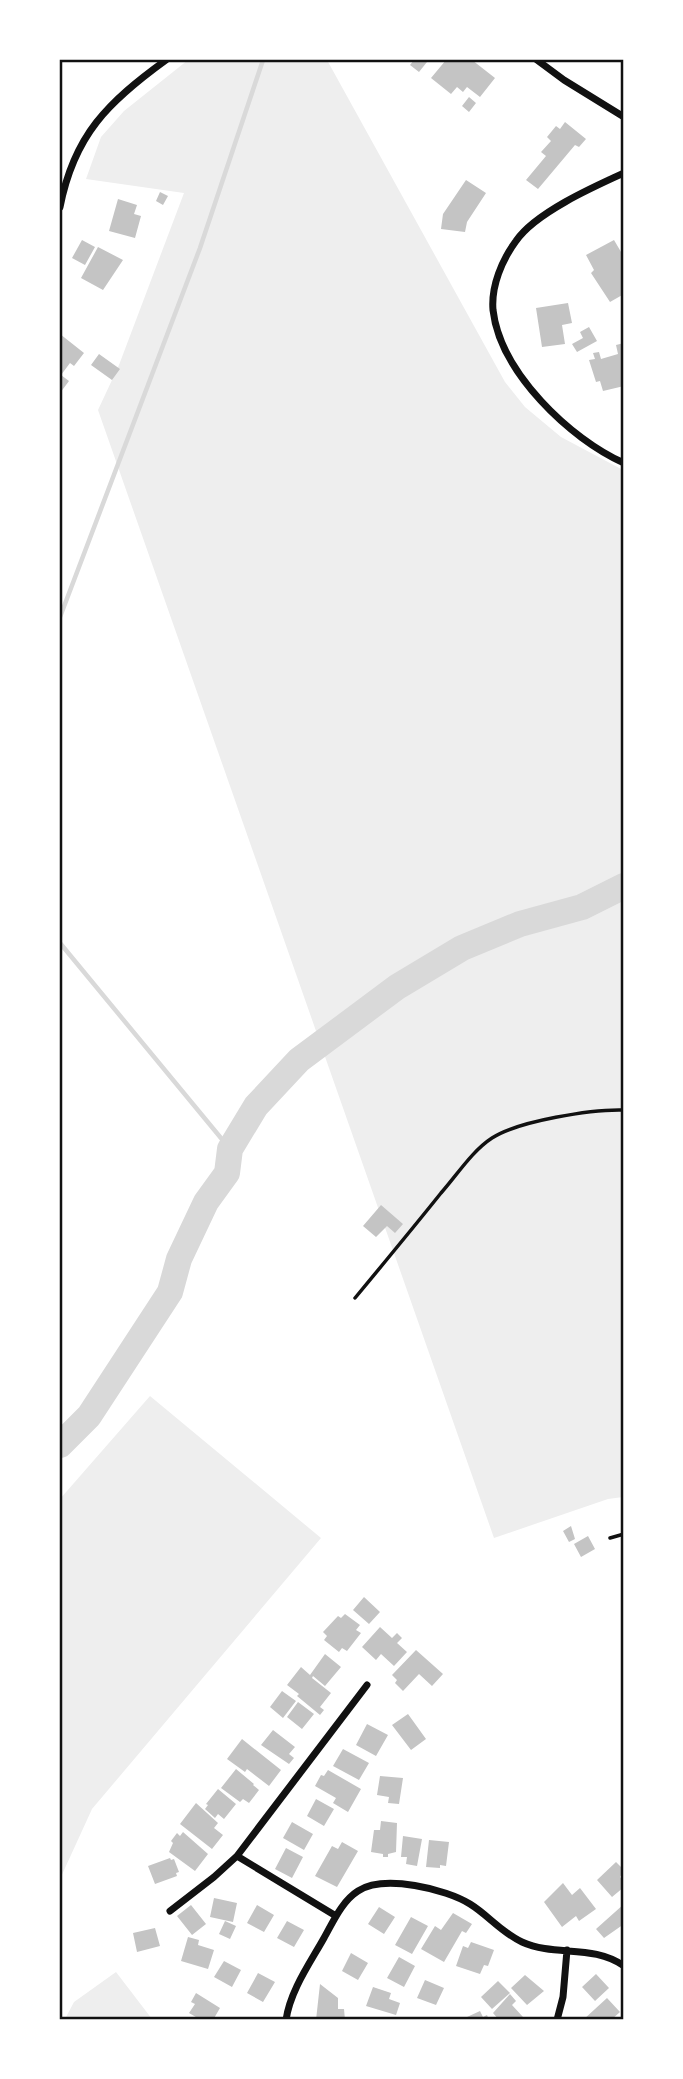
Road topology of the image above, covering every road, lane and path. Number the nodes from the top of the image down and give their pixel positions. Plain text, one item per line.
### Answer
1 (166, 60) edge
2 (537, 60) edge
3 (624, 117) edge
4 (624, 173) edge
5 (63, 177) edge
6 (60, 207) edge
7 (624, 463) edge
8 (624, 1110) edge
9 (355, 1297) dead end
10 (624, 1535) edge
11 (610, 1538) dead end
12 (367, 1685) dead end
13 (237, 1856) junction
14 (170, 1911) dead end
15 (336, 1916) junction
16 (568, 1950) junction
17 (624, 1966) edge
18 (286, 2020) edge
19 (557, 2020) edge

1 - 5 street
2 - 3 street
4 - 7 street
5 - 6 street
8 - 9 lane
10 - 11 lane
12 - 13 street
13 - 14 street
13 - 15 street
15 - 16 street
15 - 18 street
16 - 17 street
16 - 19 street

